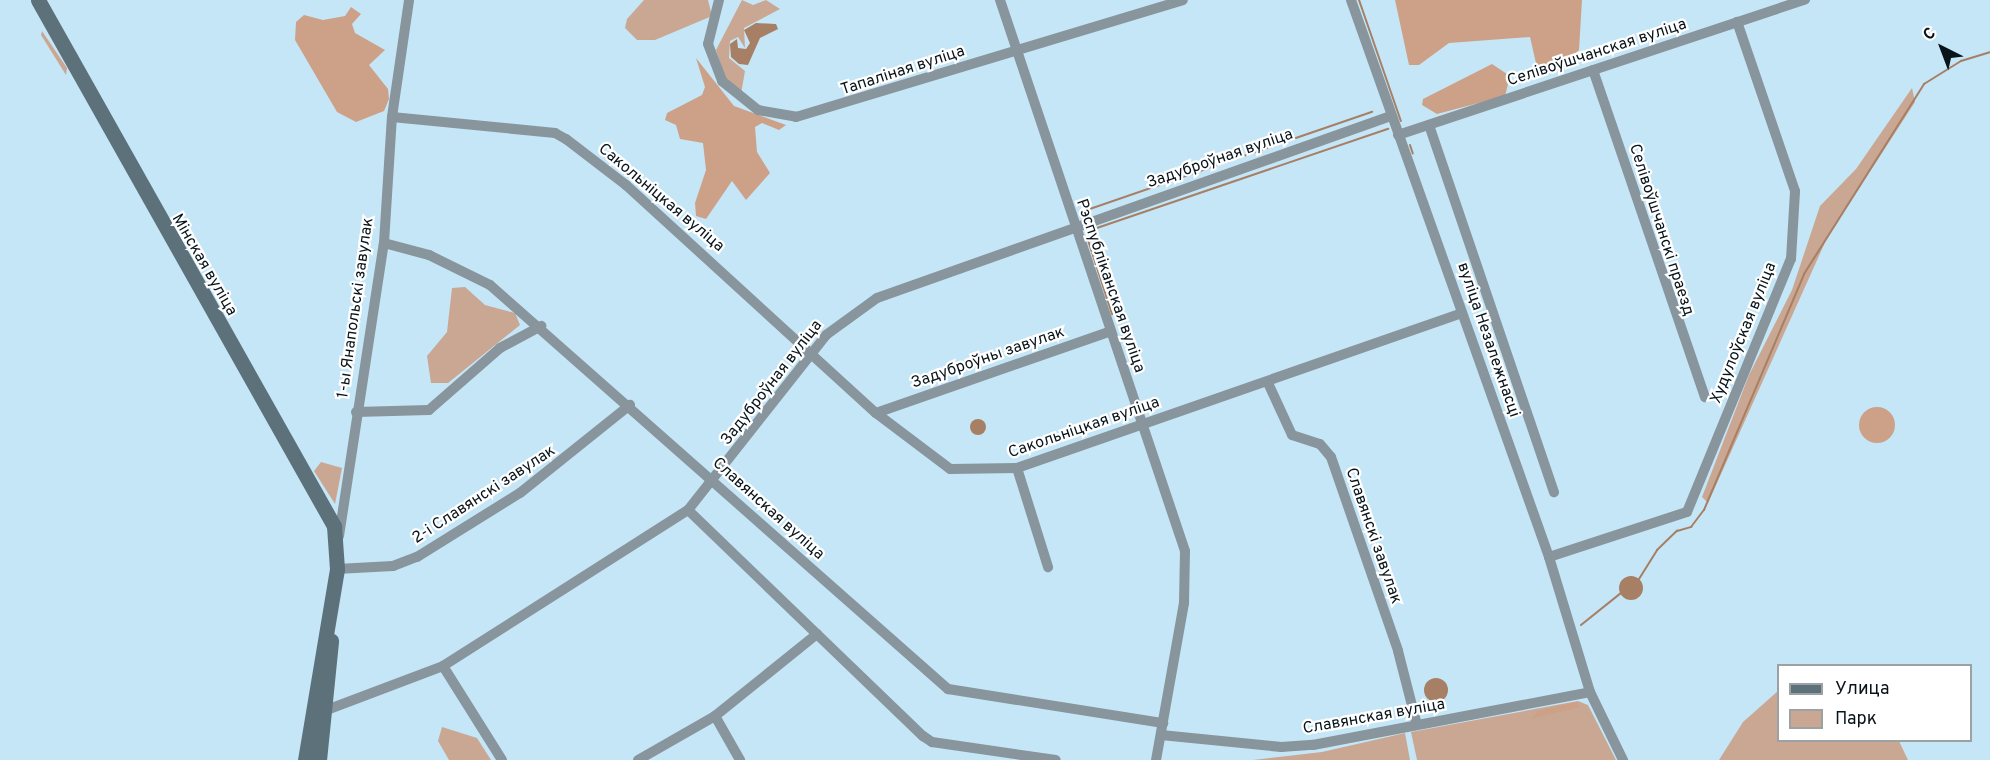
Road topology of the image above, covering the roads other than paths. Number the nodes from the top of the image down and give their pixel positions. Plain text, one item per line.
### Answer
1 (38, 0) edge
2 (409, 0) edge
3 (719, 0) edge
4 (1000, 0) edge
5 (1179, 0) edge
6 (1351, 0) edge
7 (1805, 0) edge
8 (1737, 22) junction
9 (1017, 51) junction
10 (1593, 70) junction
11 (1391, 116) junction
12 (392, 117) junction
13 (1429, 125) junction
14 (1398, 135) junction
15 (1073, 226) junction
16 (384, 243) junction
17 (1462, 313) junction
18 (541, 326) junction
19 (1109, 332) junction
20 (813, 350) junction
21 (1268, 383) junction
22 (1705, 397) dead end
23 (630, 405) junction
24 (356, 412) junction
25 (876, 413) junction
26 (1143, 423) junction
27 (1017, 468) junction
28 (715, 481) junction
29 (1554, 492) dead end
30 (687, 510) junction
31 (338, 548) junction
32 (1549, 557) junction
33 (1048, 567) dead end
34 (337, 569) junction
35 (818, 633) junction
36 (443, 666) junction
37 (1590, 692) junction
38 (317, 713) junction
39 (715, 716) junction
40 (1416, 725) junction
41 (1162, 729) junction
42 (305, 760) edge
43 (319, 760) edge
44 (502, 760) edge
45 (638, 760) edge
46 (740, 760) edge
47 (1056, 760) edge
48 (1156, 760) edge
49 (1623, 760) edge

1 - 31 main road, Мінская вуліца
2 - 12 street, 1-ы Янапольскі завулак
3 - 9 street, Тапаліная вуліца
4 - 9 street, Рэспубліканская вуліца
5 - 9 street, Тапаліная вуліца
6 - 11 street, вуліца Незалежнасці
7 - 8 street, Селівоўшчанская вуліца
8 - 10 street, Селівоўшчанская вуліца
8 - 32 street, Худулоўская вуліца
9 - 15 street, Рэспубліканская вуліца
10 - 13 street, Селівоўшчанская вуліца
10 - 22 street, Селівоўшчанскі праезд
11 - 14 street, вуліца Незалежнасці
11 - 15 street, Задуброўная вуліца
12 - 16 street, 1-ы Янапольскі завулак
12 - 20 street, Сакольніцкая вуліца
13 - 14 street, Селівоўшчанская вуліца
13 - 29 street, вуліца Незалежнасці
14 - 17 street, вуліца Незалежнасці
15 - 19 street, Рэспубліканская вуліца
15 - 20 street, Задуброўная вуліца
16 - 18 street, Славянская вуліца
16 - 24 street, 1-ы Янапольскі завулак
17 - 21 street, Сакольніцкая вуліца
17 - 32 street, вуліца Незалежнасці
18 - 23 street, Славянская вуліца
18 - 24 street
19 - 25 street, Задуброўны завулак
19 - 26 street, Рэспубліканская вуліца
20 - 25 street, Сакольніцкая вуліца
20 - 28 street, Задуброўная вуліца
21 - 26 street, Сакольніцкая вуліца
21 - 40 street, Славянскі завулак
23 - 28 street, Славянская вуліца
23 - 34 street, 2-і Славянскі завулак
24 - 31 street, 1-ы Янапольскі завулак
25 - 27 street, Сакольніцкая вуліца
26 - 27 street, Сакольніцкая вуліца
26 - 41 street, Рэспубліканская вуліца
27 - 33 street
28 - 30 street, Задуброўная вуліца
28 - 41 street, Славянская вуліца
30 - 35 street
30 - 36 street, Задуброўная вуліца
31 - 34 main road
32 - 37 street, вуліца Незалежнасці
34 - 38 main road
35 - 39 street
35 - 47 street
36 - 38 street, Задуброўная вуліца
36 - 44 street
37 - 40 street, Славянская вуліца
37 - 49 street, вуліца Незалежнасці
38 - 42 main road
38 - 43 main road
39 - 45 street
39 - 46 street
40 - 41 street, Славянская вуліца
41 - 48 street, Рэспубліканская вуліца

